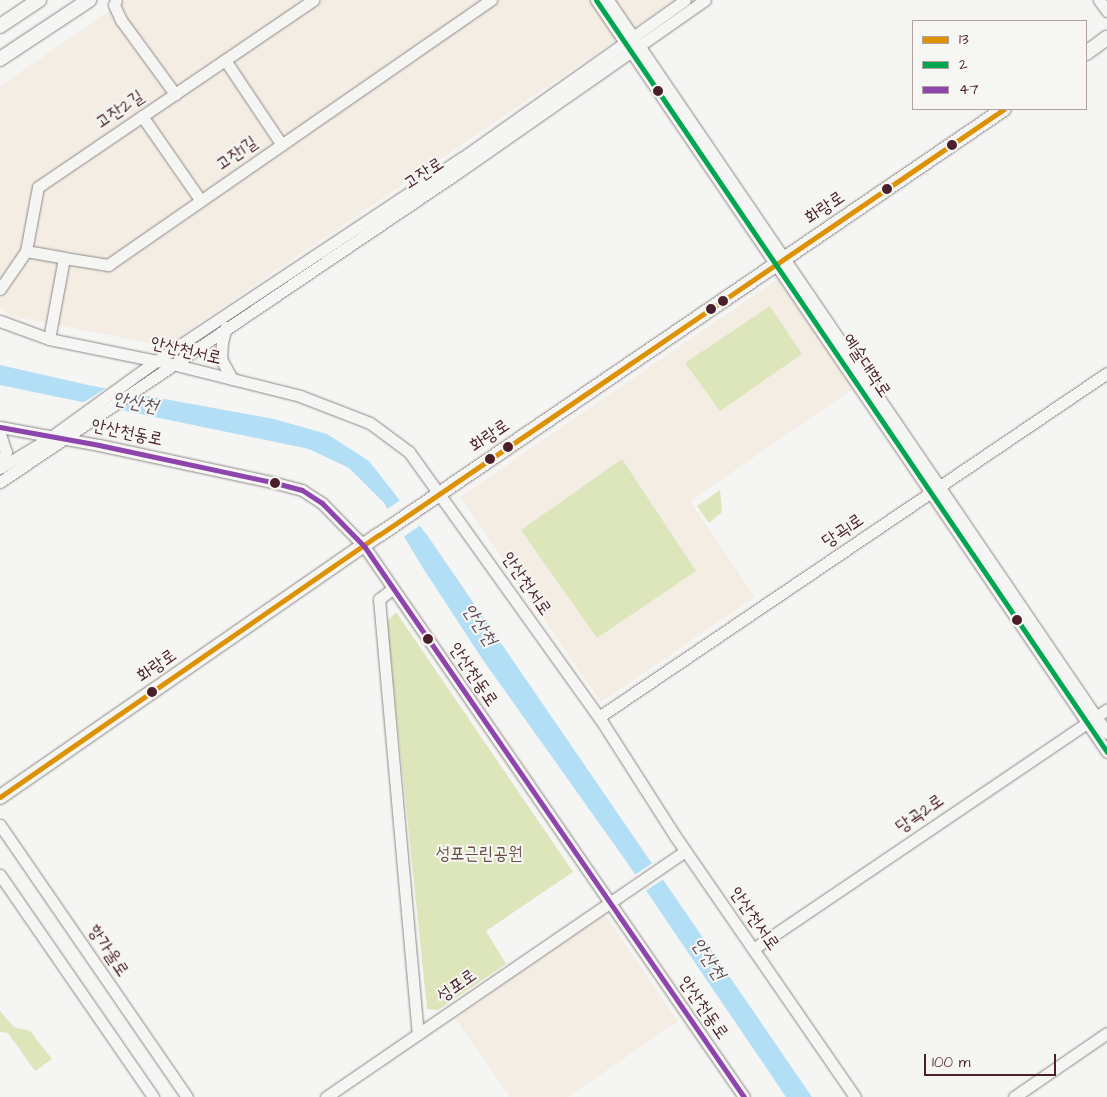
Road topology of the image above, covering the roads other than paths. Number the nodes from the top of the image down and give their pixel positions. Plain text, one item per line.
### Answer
1 (39, 0) edge
2 (89, 0) edge
3 (116, 0) edge
4 (313, 0) edge
5 (491, 0) edge
6 (596, 0) edge
7 (608, 0) edge
8 (685, 0) edge
9 (706, 0) edge
10 (1099, 0) edge
11 (1107, 11) edge
12 (0, 26) edge
13 (1107, 38) edge
14 (631, 44) junction
15 (1087, 52) edge
16 (0, 59) edge
17 (225, 60) junction
18 (175, 94) junction
19 (1003, 110) edge
20 (142, 116) junction
21 (282, 145) junction
22 (201, 201) junction
23 (26, 251) junction
24 (64, 258) junction
25 (780, 261) junction
26 (0, 289) edge
27 (0, 321) edge
28 (226, 327) junction
29 (50, 339) junction
30 (156, 361) junction
31 (172, 364) junction
32 (1107, 374) edge
33 (232, 379) junction
34 (74, 426) junction
35 (0, 427) edge
36 (0, 434) edge
37 (51, 437) junction
38 (64, 438) junction
39 (0, 467) edge
40 (0, 482) edge
41 (935, 490) junction
42 (440, 493) junction
43 (364, 546) junction
44 (392, 589) junction
45 (1107, 709) edge
46 (599, 717) junction
47 (1092, 719) junction
48 (1107, 733) edge
49 (1107, 752) edge
50 (0, 797) edge
51 (0, 825) edge
52 (685, 851) junction
53 (0, 876) edge
54 (608, 903) junction
55 (753, 949) junction
56 (1107, 1033) edge
57 (418, 1034) junction
58 (153, 1097) edge
59 (187, 1097) edge
60 (326, 1097) edge
61 (744, 1097) edge
62 (855, 1097) edge
63 (1014, 1097) edge

1 - 12 main road
2 - 16 main road
3 - 18 street
4 - 17 street, 고잔2길
5 - 21 street, 고잔1길
6 - 14 street, 예술대학로
7 - 14 street, 예술대학로
8 - 14 street, 고잔로
9 - 14 street, 고잔로
10 - 11 street
13 - 15 main road
14 - 25 street, 예술대학로
14 - 28 street, 고잔로
14 - 30 street, 고잔로
17 - 18 street, 고잔2길
17 - 21 street
18 - 20 street, 고잔2길
19 - 25 main road, 화랑로
20 - 22 street
20 - 23 street, 고잔2길
21 - 22 street, 고잔1길
22 - 24 street, 고잔1길
23 - 24 street, 고잔1길
23 - 26 street, 고잔2길
24 - 29 street
25 - 41 street, 예술대학로
25 - 42 main road, 화랑로
27 - 29 street, 안산천서로
28 - 31 street, 고잔로
28 - 33 street
29 - 30 street, 안산천서로
30 - 31 street, 안산천서로
30 - 34 street, 고잔로
31 - 33 street, 안산천서로
31 - 34 street, 고잔로
32 - 41 street, 당곡1로
33 - 42 street, 안산천서로
34 - 37 street
34 - 38 street
35 - 37 street, 안산천동로
36 - 39 street
37 - 38 street, 안산천동로
37 - 39 street
38 - 40 street
38 - 43 street, 안산천동로
41 - 46 street, 당곡1로
41 - 47 street, 예술대학로
42 - 43 main road, 화랑로
42 - 46 street, 안산천서로
43 - 44 street, 안산천동로
43 - 50 main road, 화랑로
44 - 54 street, 안산천동로
44 - 57 street
45 - 47 street, 당곡2로
46 - 52 street, 안산천서로
47 - 48 street, 예술대학로
47 - 49 street, 예술대학로
47 - 55 street, 당곡2로
51 - 59 street, 항가울로
52 - 54 street, 성포로
52 - 55 street, 안산천서로
53 - 58 street
54 - 57 street, 성포로
54 - 61 street, 안산천동로
55 - 62 street, 안산천서로
56 - 63 street
57 - 60 street, 성포로

